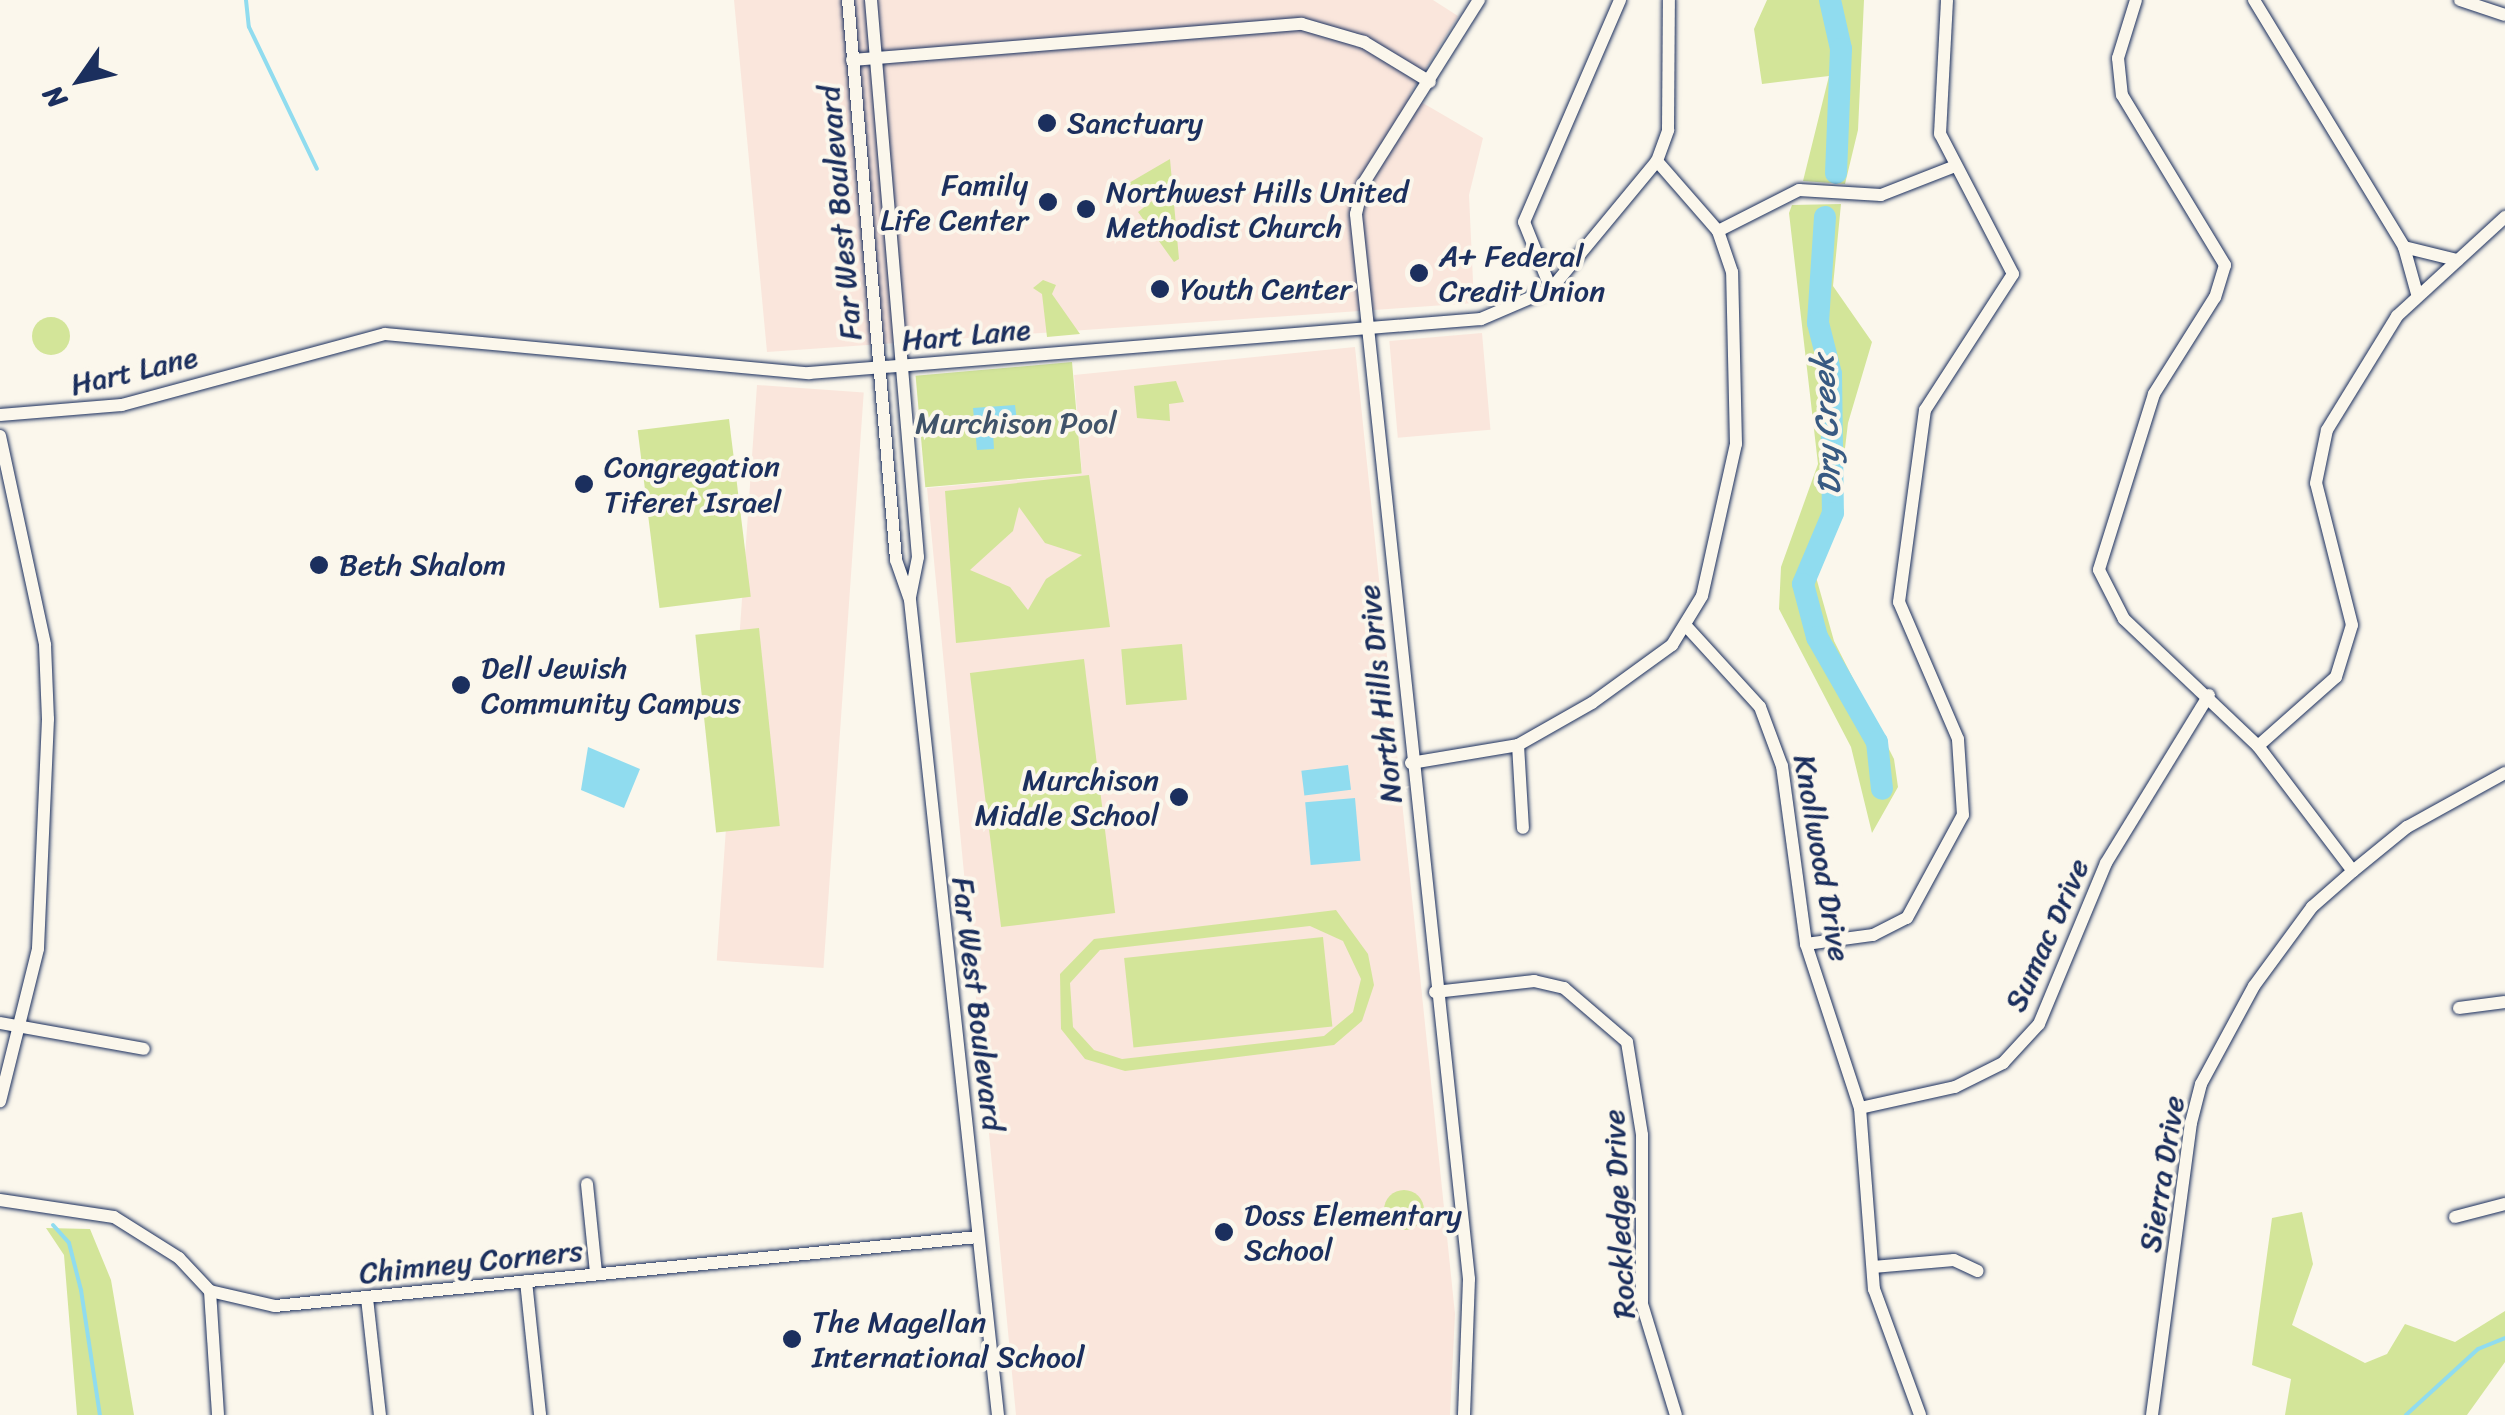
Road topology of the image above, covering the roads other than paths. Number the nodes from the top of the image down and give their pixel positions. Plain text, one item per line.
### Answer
1 (848, 0) edge
2 (871, 0) edge
3 (1479, 0) edge
4 (1620, 0) edge
5 (1670, 0) edge
6 (1947, 0) edge
7 (2136, 0) edge
8 (2254, 0) edge
9 (2460, 0) edge
10 (2505, 15) edge
11 (876, 57) junction
12 (852, 60) junction
13 (1430, 82) junction
14 (1657, 161) junction
15 (1954, 167) junction
16 (2505, 216) edge
17 (1718, 231) junction
18 (2404, 247) junction
19 (2457, 260) junction
20 (1551, 289) junction
21 (2417, 294) junction
22 (1370, 324) junction
23 (901, 365) junction
24 (878, 368) junction
25 (0, 415) edge
26 (0, 436) edge
27 (910, 600) junction
28 (1687, 627) junction
29 (2209, 694) junction
30 (1518, 745) junction
31 (2258, 746) junction
32 (1412, 763) junction
33 (2505, 773) edge
34 (1523, 828) dead end
35 (2352, 870) junction
36 (1806, 944) junction
37 (1435, 992) junction
38 (2505, 1002) edge
39 (2459, 1008) dead end
40 (0, 1023) edge
41 (19, 1026) junction
42 (144, 1049) dead end
43 (0, 1101) edge
44 (1860, 1108) junction
45 (587, 1184) dead end
46 (0, 1200) edge
47 (2505, 1204) edge
48 (2456, 1217) dead end
49 (977, 1237) junction
50 (1873, 1266) junction
51 (1978, 1272) dead end
52 (596, 1273) junction
53 (526, 1280) junction
54 (210, 1291) junction
55 (367, 1298) junction
56 (218, 1415) edge
57 (380, 1415) edge
58 (540, 1415) edge
59 (998, 1415) edge
60 (1464, 1415) edge
61 (1676, 1415) edge
62 (1920, 1415) edge
63 (2152, 1415) edge

1 - 12 street, Far West Boulevard
2 - 11 street, Far West Boulevard
3 - 13 street, North Hills Drive
4 - 20 street
5 - 14 street, Hart Lane
6 - 15 street
7 - 29 street
8 - 18 street
9 - 10 street
11 - 12 street
11 - 13 street
11 - 23 street, Far West Boulevard
12 - 24 street, Far West Boulevard
13 - 22 street, North Hills Drive
14 - 17 street
14 - 20 street, Hart Lane
15 - 17 street
15 - 36 street
16 - 19 street
17 - 28 street
18 - 19 street
18 - 21 street
19 - 21 street
20 - 22 street, Hart Lane
21 - 31 street
22 - 23 street, Hart Lane
22 - 32 street, North Hills Drive
23 - 24 street, Hart Lane
23 - 27 street, Far West Boulevard
24 - 25 street, Hart Lane
24 - 27 street, Far West Boulevard
26 - 41 street
27 - 49 street, Far West Boulevard
28 - 30 street
28 - 36 street, Knollwood Drive
29 - 31 street
29 - 44 street, Sumac Drive
30 - 32 street
30 - 34 street
31 - 35 street
32 - 37 street, North Hills Drive
33 - 35 street, Sierra Drive
35 - 63 street, Sierra Drive
36 - 44 street, Knollwood Drive
37 - 60 street, North Hills Drive
37 - 61 street, Rockledge Drive
38 - 39 street
40 - 41 street
41 - 42 street
41 - 43 street
44 - 50 street, Knollwood Drive
45 - 52 street
46 - 54 street
47 - 48 street
49 - 52 street, Chimney Corners
49 - 59 street, Far West Boulevard
50 - 51 street
50 - 62 street, Knollwood Drive
52 - 53 street, Chimney Corners
53 - 55 street, Chimney Corners
53 - 58 street
54 - 55 street, Chimney Corners
54 - 56 street
55 - 57 street

